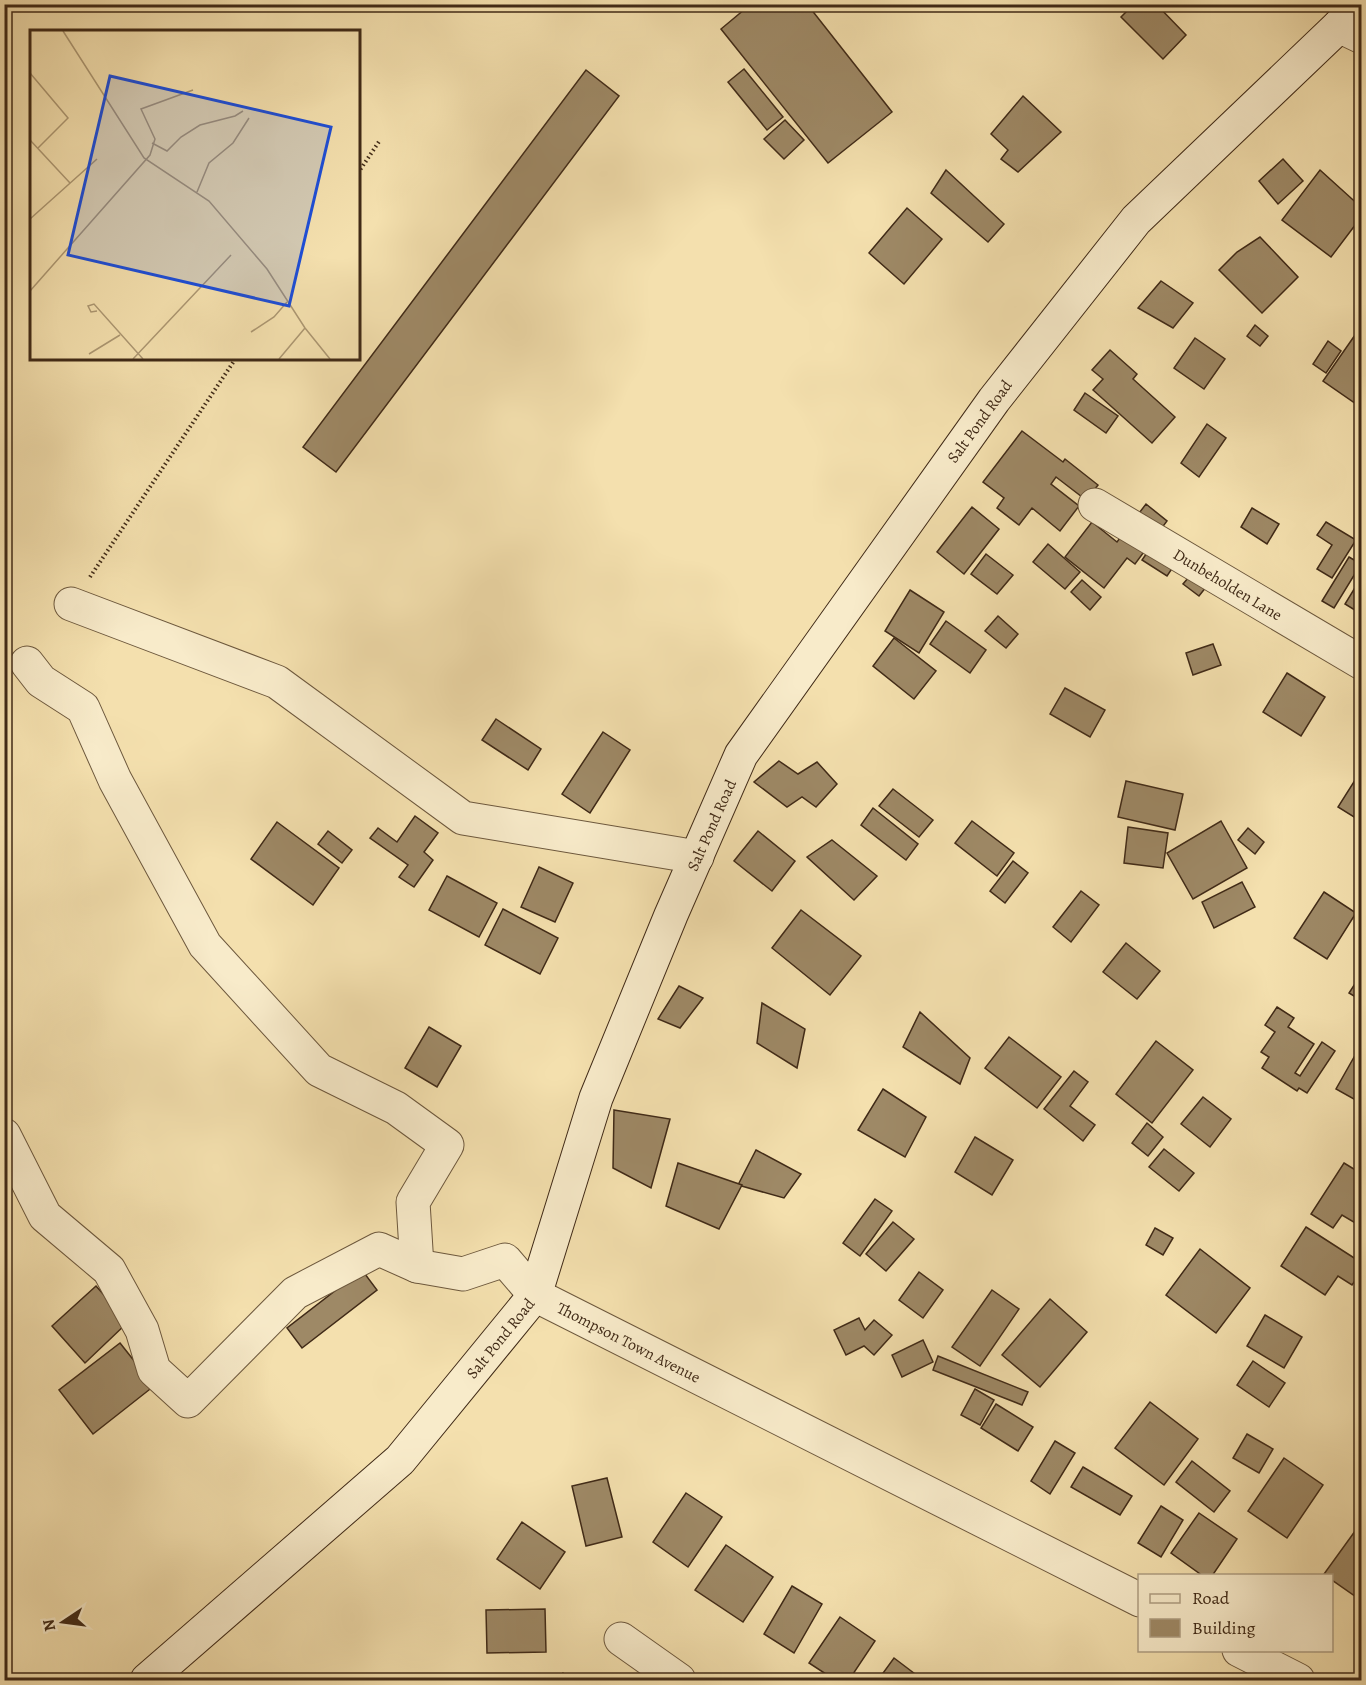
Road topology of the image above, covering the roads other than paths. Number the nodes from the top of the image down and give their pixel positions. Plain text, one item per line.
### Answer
1 (1353, 22) edge
2 (1095, 505) dead end
3 (71, 604) road end
4 (27, 663) dead end
5 (1362, 663) edge
6 (697, 857) junction
7 (4, 1135) edge
8 (417, 1266) junction
9 (536, 1295) junction
10 (1138, 1599) edge
11 (621, 1639) dead end
12 (1243, 1652) edge
13 (147, 1680) edge
14 (679, 1680) edge
15 (1298, 1680) edge

1 - 6 street, Salt Pond Road
2 - 5 street, Dunbeholden Lane
3 - 6 street
4 - 8 street
6 - 9 street, Salt Pond Road
7 - 8 street, Thompson Town Avenue
8 - 9 street, Thompson Town Avenue
9 - 10 street, Thompson Town Avenue
9 - 13 street, Salt Pond Road
11 - 14 street
12 - 15 street

